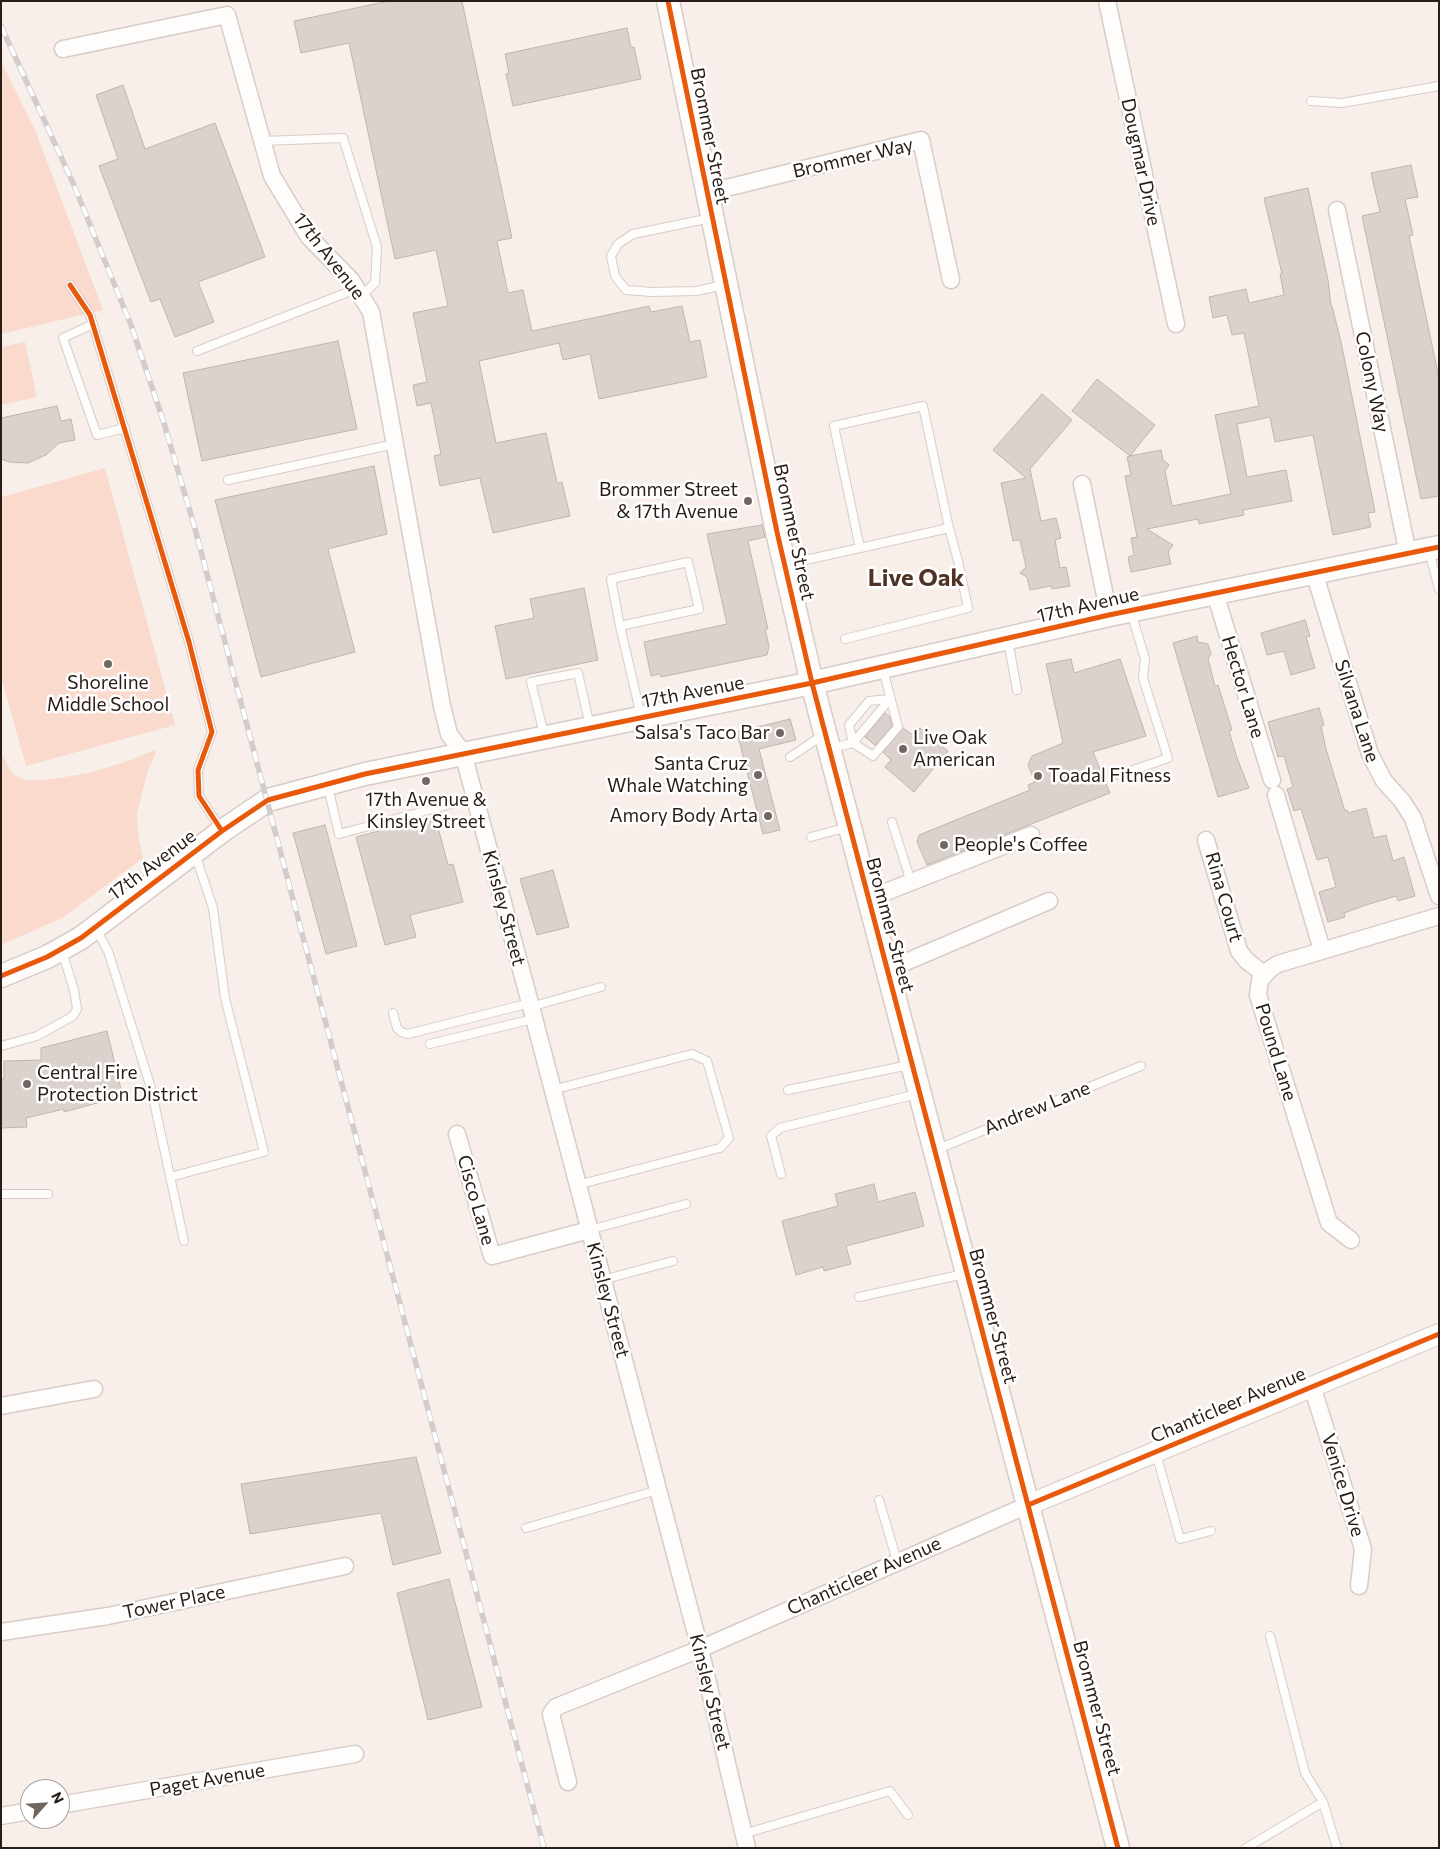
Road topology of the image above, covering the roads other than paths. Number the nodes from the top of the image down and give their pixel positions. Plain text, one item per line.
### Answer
1 (668, 1) edge
2 (1107, 1) edge
3 (63, 49) dead end
4 (1439, 86) edge
5 (1311, 101) dead end
6 (262, 141) junction
7 (706, 193) junction
8 (1337, 210) dead end
9 (712, 218) junction
10 (951, 280) dead end
11 (726, 284) junction
12 (70, 285) dead end
13 (359, 293) junction
14 (93, 324) junction
15 (1176, 324) dead end
16 (197, 350) dead end
17 (125, 428) junction
18 (395, 444) junction
19 (228, 480) dead end
20 (1082, 484) dead end
21 (949, 528) junction
22 (860, 548) junction
23 (1425, 550) edge
24 (785, 564) junction
25 (1314, 572) junction
26 (1439, 589) edge
27 (1215, 593) junction
28 (1131, 610) junction
29 (1109, 615) junction
30 (620, 626) junction
31 (1007, 638) junction
32 (845, 640) dead end
33 (883, 667) junction
34 (812, 683) junction
35 (1017, 690) dead end
36 (890, 699) junction
37 (641, 718) junction
38 (590, 728) junction
39 (544, 737) junction
40 (827, 741) junction
41 (854, 743) junction
42 (462, 753) junction
43 (790, 756) dead end
44 (1119, 775) dead end
45 (327, 784) junction
46 (474, 798) junction
47 (892, 822) dead end
48 (849, 827) junction
49 (222, 831) junction
50 (1031, 835) dead end
51 (811, 837) dead end
52 (1206, 840) dead end
53 (194, 852) junction
54 (911, 882) junction
55 (1439, 896) edge
56 (868, 899) junction
57 (1049, 901) dead end
58 (1439, 916) edge
59 (96, 927) junction
60 (61, 949) junction
61 (1322, 950) junction
62 (887, 970) junction
63 (1264, 974) junction
64 (1, 976) edge
65 (602, 987) dead end
66 (531, 1010) junction
67 (393, 1013) dead end
68 (430, 1044) dead end
69 (1, 1046) edge
70 (911, 1064) junction
71 (1141, 1066) dead end
72 (552, 1090) junction
73 (788, 1090) dead end
74 (919, 1093) junction
75 (457, 1134) dead end
76 (934, 1151) junction
77 (781, 1174) dead end
78 (170, 1177) junction
79 (577, 1184) junction
80 (1, 1194) edge
81 (48, 1194) dead end
82 (686, 1204) dead end
83 (589, 1230) junction
84 (1351, 1240) dead end
85 (184, 1241) dead end
86 (674, 1261) dead end
87 (966, 1274) junction
88 (602, 1280) junction
89 (858, 1297) dead end
90 (1439, 1334) edge
91 (1312, 1386) junction
92 (94, 1389) dead end
93 (1, 1406) edge
94 (1156, 1451) junction
95 (658, 1490) junction
96 (880, 1500) dead end
97 (1028, 1504) junction
98 (526, 1528) dead end
99 (1212, 1531) dead end
100 (897, 1561) junction
101 (346, 1566) dead end
102 (1359, 1586) dead end
103 (1, 1632) edge
104 (1270, 1636) dead end
105 (700, 1649) junction
106 (355, 1754) dead end
107 (568, 1782) dead end
108 (1324, 1802) junction
109 (70, 1804) edge
110 (20, 1813) edge
111 (908, 1815) dead end
112 (1, 1816) edge
113 (745, 1841) edge
114 (1118, 1848) edge
115 (1246, 1848) edge
116 (1337, 1848) edge

1 - 7 main road, Brommer Street
2 - 15 street, Dougmar Drive
3 - 6 street, 17th Avenue
4 - 5 lane
6 - 13 street, 17th Avenue
6 - 13 lane
7 - 9 main road, Brommer Street
7 - 10 street, Brommer Way
8 - 23 street, Colony Way
9 - 11 main road, Brommer Street
9 - 11 lane
11 - 24 main road, Brommer Street
12 - 14 lane
13 - 16 lane
13 - 18 street, 17th Avenue
14 - 17 lane
14 - 17 lane
17 - 49 lane
18 - 19 lane
18 - 42 street, 17th Avenue
20 - 29 street
21 - 22 lane
21 - 22 lane
21 - 32 lane
22 - 24 lane
23 - 25 main road, 17th Avenue
23 - 26 lane
24 - 34 main road, Brommer Street
25 - 27 main road, 17th Avenue
25 - 55 street, Silvana Lane
27 - 28 main road, 17th Avenue
27 - 61 street, Hector Lane
28 - 29 main road, 17th Avenue
28 - 44 lane
29 - 31 main road, 17th Avenue
30 - 30 lane
30 - 37 lane
31 - 33 main road, 17th Avenue
31 - 35 lane
33 - 34 main road, 17th Avenue
33 - 36 lane
34 - 37 main road, 17th Avenue
34 - 40 main road, Brommer Street
36 - 41 lane
36 - 41 lane
36 - 41 lane
37 - 38 main road, 17th Avenue
38 - 39 main road, 17th Avenue
38 - 39 lane
39 - 42 main road, 17th Avenue
40 - 41 lane
40 - 43 lane
40 - 48 main road, Brommer Street
42 - 45 main road, 17th Avenue
42 - 46 street, Kinsley Street
45 - 46 lane
45 - 49 main road, 17th Avenue
46 - 66 street, Kinsley Street
47 - 54 lane
48 - 51 lane
48 - 56 main road, Brommer Street
49 - 53 main road, 17th Avenue
50 - 54 street
52 - 63 street, Rina Court
53 - 59 main road, 17th Avenue
53 - 78 lane
54 - 56 street
56 - 62 main road, Brommer Street
57 - 62 street
58 - 61 street, Pound Lane
59 - 60 main road, 17th Avenue
59 - 78 lane
60 - 64 main road, 17th Avenue
60 - 69 lane
61 - 63 street, Pound Lane
62 - 70 main road, Brommer Street
63 - 84 street, Pound Lane
65 - 66 lane
66 - 67 lane
66 - 68 lane
66 - 72 street, Kinsley Street
70 - 73 lane
70 - 74 main road, Brommer Street
71 - 76 lane, Andrew Lane
72 - 79 street, Kinsley Street
72 - 79 lane
74 - 76 main road, Brommer Street
74 - 77 lane
75 - 83 street, Cisco Lane
76 - 87 main road, Brommer Street
78 - 85 lane
79 - 83 street, Kinsley Street
80 - 81 lane
82 - 83 lane
83 - 88 street, Kinsley Street
86 - 88 lane
87 - 89 lane
87 - 97 main road, Brommer Street
88 - 95 street, Kinsley Street
90 - 91 street, Chanticleer Avenue
91 - 94 street, Chanticleer Avenue
91 - 102 street, Venice Drive
92 - 93 street
94 - 97 street, Chanticleer Avenue
94 - 99 lane
95 - 98 lane
95 - 105 street, Kinsley Street
96 - 100 lane
97 - 100 street, Chanticleer Avenue
97 - 114 main road, Brommer Street
100 - 105 street, Chanticleer Avenue
101 - 103 street, Tower Place
104 - 108 lane
105 - 107 street, Chanticleer Avenue
105 - 113 street, Kinsley Street
106 - 109 street, Paget Avenue
108 - 115 lane
108 - 116 lane
110 - 112 street
111 - 113 lane

